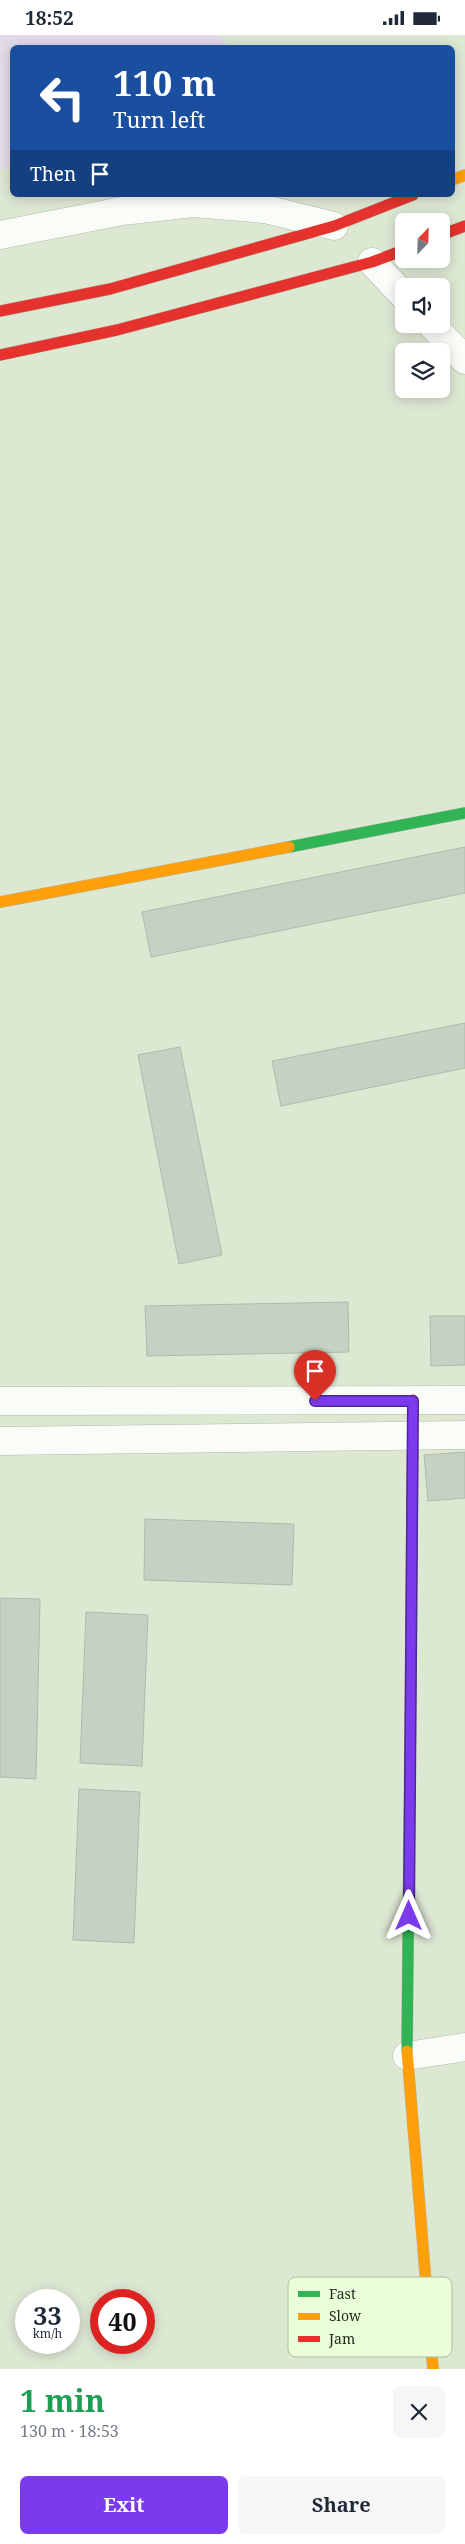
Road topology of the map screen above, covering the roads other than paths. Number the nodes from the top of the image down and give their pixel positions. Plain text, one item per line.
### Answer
1 (408, 197) edge
2 (334, 226) junction
3 (465, 226) edge
4 (450, 232) edge
5 (0, 235) edge
6 (395, 253) edge
7 (372, 262) junction
8 (395, 286) edge
9 (0, 311) edge
10 (439, 333) edge
11 (0, 355) edge
12 (465, 360) edge
13 (465, 813) edge
14 (0, 902) edge
15 (465, 1399) edge
16 (0, 1401) edge
17 (413, 1401) junction
18 (465, 1435) edge
19 (413, 1437) junction
20 (0, 1441) edge
21 (465, 2047) edge
22 (407, 2056) junction
23 (425, 2277) edge

1 - 2 street
2 - 5 street
2 - 9 street
3 - 4 street
6 - 7 street
7 - 8 street
7 - 11 street
10 - 12 street
13 - 14 street
15 - 17 street
16 - 17 street
17 - 19 street
18 - 19 street
19 - 20 street
19 - 22 street
21 - 22 street
22 - 23 street

